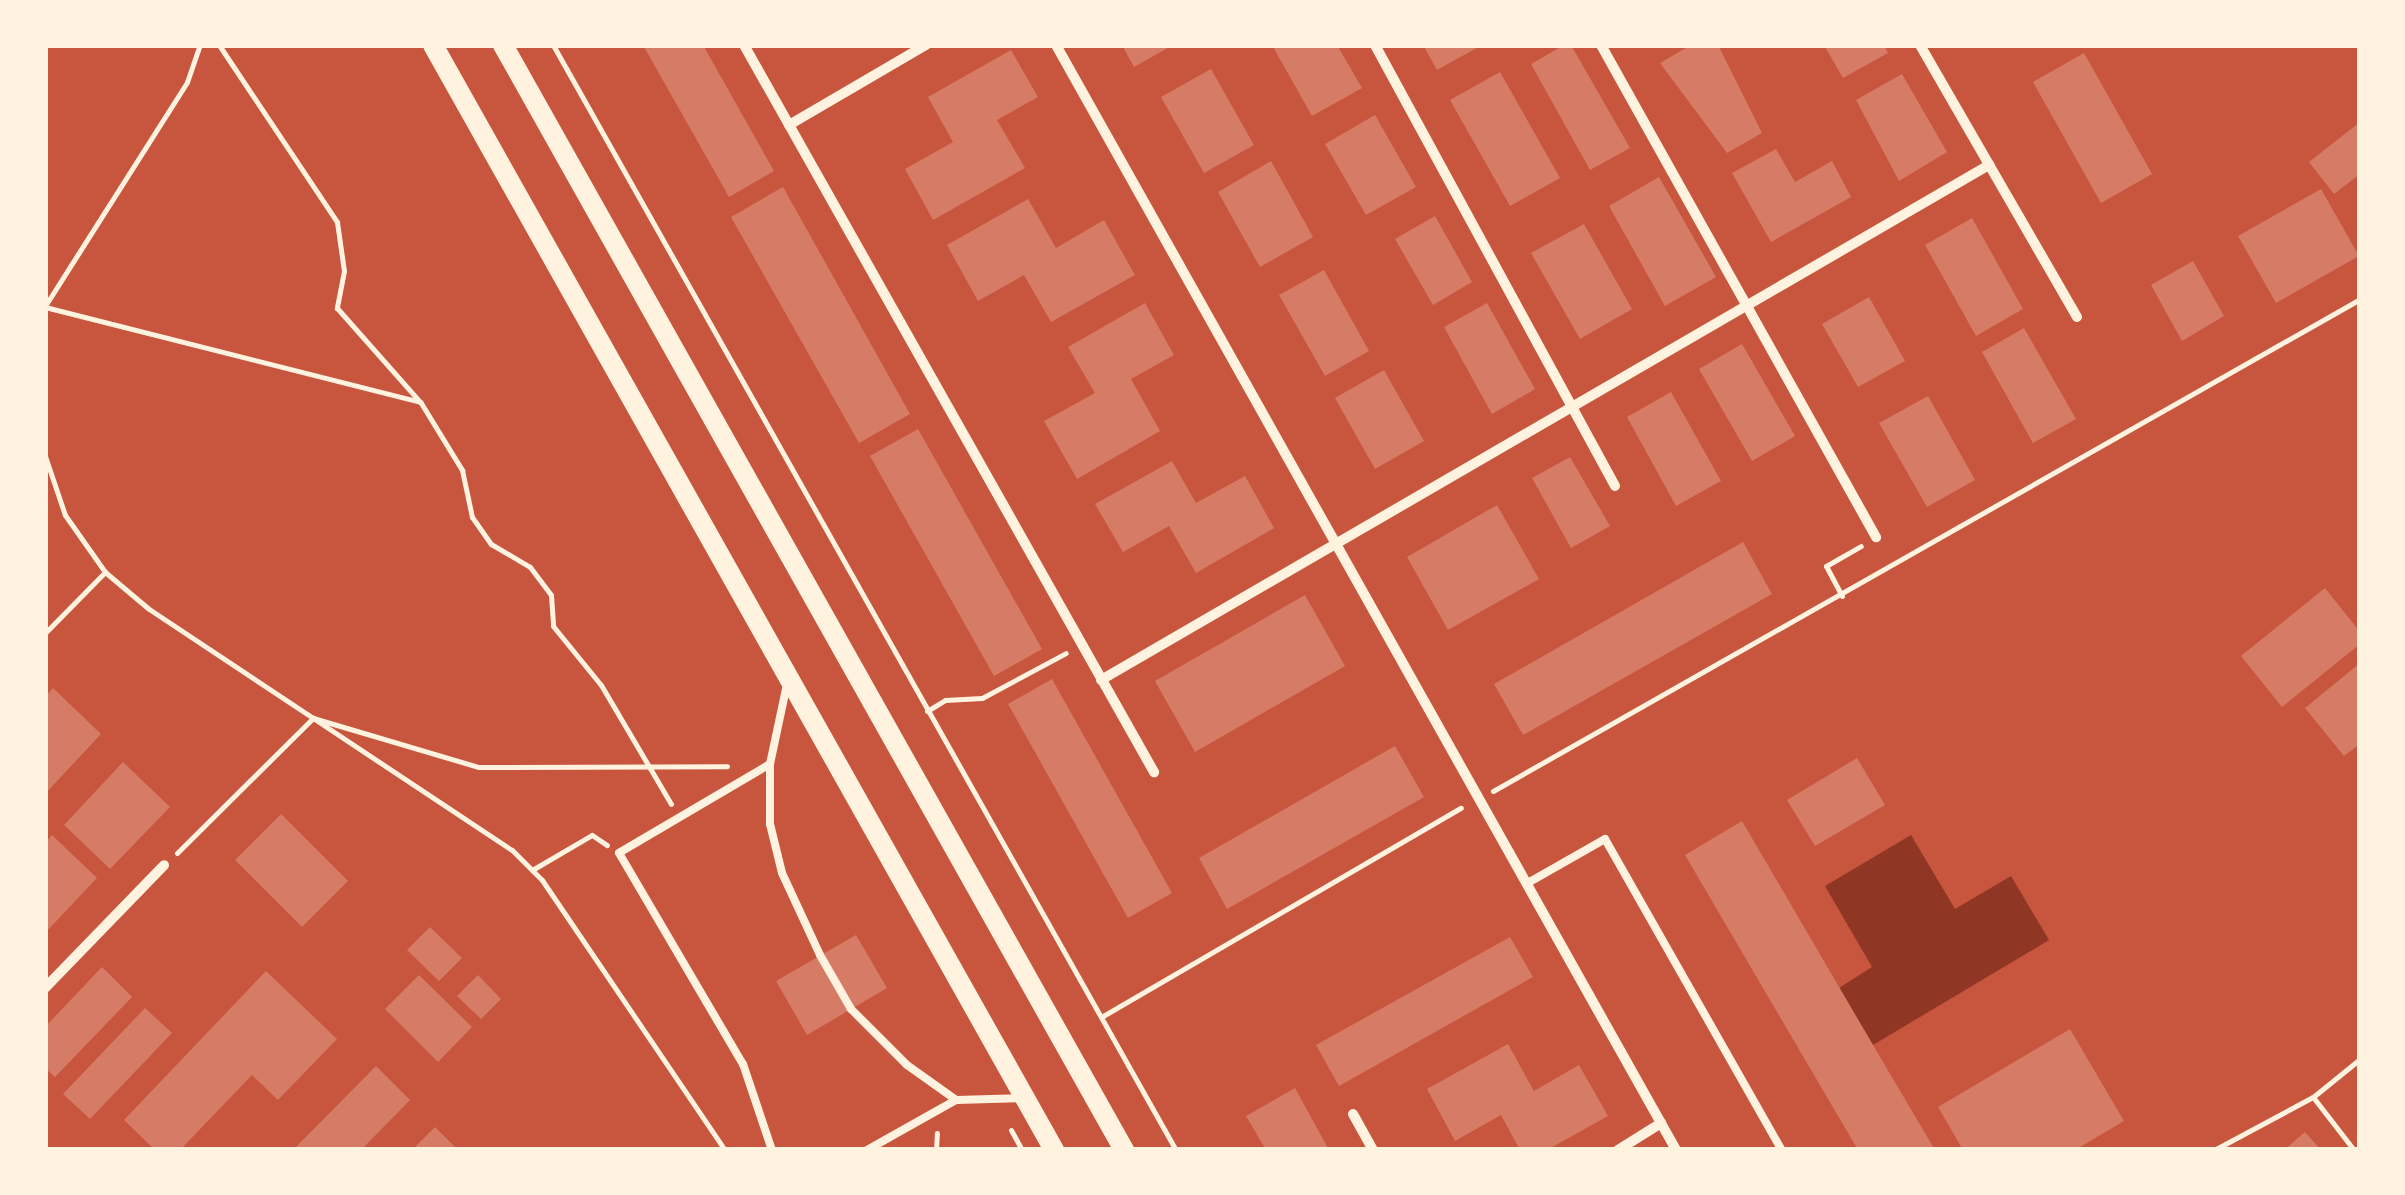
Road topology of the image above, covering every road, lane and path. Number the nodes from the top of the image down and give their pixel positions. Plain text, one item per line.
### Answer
1 (200, 45) edge
2 (219, 45) edge
3 (433, 45) edge
4 (503, 45) edge
5 (553, 45) edge
6 (744, 45) edge
7 (926, 45) edge
8 (1056, 45) edge
9 (1375, 45) edge
10 (1601, 45) edge
11 (1920, 45) edge
12 (789, 125) junction
13 (1989, 166) junction
14 (2360, 299) edge
15 (1747, 305) junction
16 (45, 306) edge
17 (2076, 317) dead end
18 (421, 402) junction
19 (1571, 406) junction
20 (45, 456) edge
21 (1615, 486) dead end
22 (1876, 537) joint
23 (1335, 542) junction
24 (105, 572) junction
25 (1842, 596) junction
26 (45, 633) edge
27 (1082, 644) junction
28 (788, 680) junction
29 (1101, 680) junction
30 (927, 711) junction
31 (313, 718) junction
32 (770, 764) junction
33 (650, 768) junction
34 (1154, 772) dead end
35 (1478, 798) junction
36 (679, 818) junction
37 (619, 853) junction
38 (164, 865) joint
39 (532, 870) junction
40 (1526, 884) junction
41 (45, 988) edge
42 (1103, 1016) junction
43 (2360, 1059) edge
44 (1024, 1098) junction
45 (2313, 1098) junction
46 (956, 1100) junction
47 (1352, 1114) dead end
48 (1661, 1123) junction
49 (721, 1148) edge
50 (772, 1150) edge
51 (867, 1150) edge
52 (1054, 1150) edge
53 (1124, 1150) edge
54 (1176, 1150) edge
55 (1372, 1150) edge
56 (1618, 1150) edge
57 (1676, 1150) edge
58 (1782, 1150) edge
59 (2214, 1150) edge
60 (2354, 1150) edge

1 - 16 path
2 - 18 path
3 - 28 main road
4 - 53 main road
5 - 30 path
6 - 12 street
7 - 12 street
8 - 23 street
9 - 19 street
10 - 15 street
11 - 13 street
12 - 27 street
13 - 15 street
13 - 17 street
14 - 25 path
15 - 19 street
15 - 22 street
16 - 18 path
18 - 33 path
19 - 21 street
19 - 23 street
20 - 24 path
22 - 25 path
23 - 29 street
23 - 35 street
24 - 26 path
24 - 31 path
25 - 35 path
27 - 29 street
27 - 30 path
28 - 32 lane
28 - 44 main road
29 - 34 street
30 - 42 path
31 - 33 path
31 - 38 path
31 - 39 path
32 - 33 path
32 - 36 lane
32 - 46 lane
33 - 36 path
35 - 40 street
35 - 42 path
36 - 37 lane
37 - 39 path
37 - 50 lane
38 - 41 street
39 - 49 path
40 - 48 street
40 - 58 lane
42 - 54 path
43 - 45 path
44 - 46 lane
44 - 52 main road
45 - 59 path
45 - 60 path
46 - 51 lane
47 - 55 street
48 - 56 street
48 - 57 street

